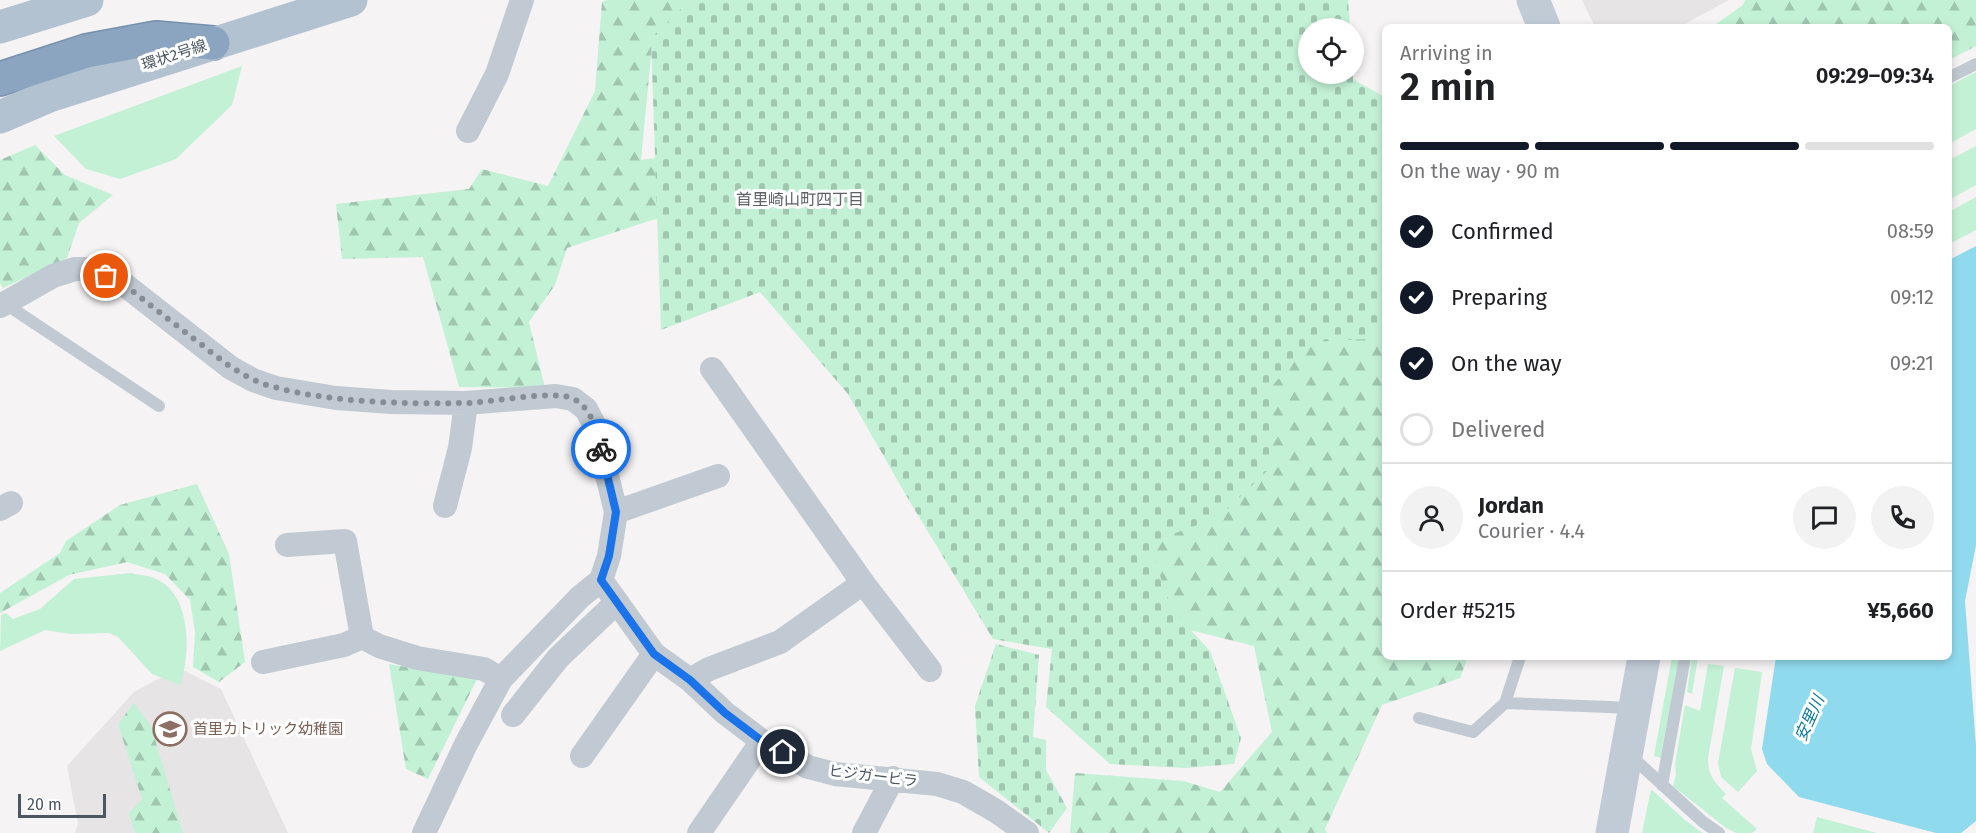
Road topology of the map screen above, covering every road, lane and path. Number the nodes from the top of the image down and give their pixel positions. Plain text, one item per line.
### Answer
1 (87, 0) edge
2 (351, 0) edge
3 (522, 0) edge
4 (1533, 0) edge
5 (1543, 24) edge
6 (0, 27) edge
7 (213, 43) junction
8 (1976, 64) edge
9 (1952, 76) edge
10 (0, 80) edge
11 (0, 117) edge
12 (468, 131) dead end
13 (2, 304) edge
14 (712, 369) dead end
15 (466, 403) junction
16 (159, 406) dead end
17 (718, 476) dead end
18 (445, 506) dead end
19 (616, 512) junction
20 (286, 545) dead end
21 (601, 580) junction
22 (863, 583) junction
23 (616, 602) junction
24 (362, 637) junction
25 (654, 654) junction
26 (1519, 660) edge
27 (1644, 660) edge
28 (1684, 660) edge
29 (263, 662) dead end
30 (930, 670) dead end
31 (501, 679) junction
32 (690, 680) junction
33 (1506, 703) junction
34 (1636, 708) junction
35 (513, 715) dead end
36 (1419, 718) dead end
37 (762, 741) junction
38 (1627, 753) junction
39 (582, 756) dead end
40 (892, 778) junction
41 (1662, 785) junction
42 (424, 833) edge
43 (699, 833) edge
44 (864, 833) edge
45 (1027, 833) edge
46 (1612, 833) edge
47 (1719, 833) edge

1 - 6 main road
2 - 7 main road, 環状2号線
3 - 12 street
4 - 5 street
7 - 10 highway
7 - 11 main road, 環状2号線
8 - 9 lane
13 - 15 street
13 - 16 lane
14 - 22 street
15 - 18 street
15 - 19 street
17 - 19 street
19 - 21 street
20 - 24 street
21 - 23 street, ヒジガービラ
21 - 31 street
22 - 30 street
22 - 32 street
23 - 25 street, ヒジガービラ
23 - 35 street
24 - 29 street
24 - 31 street
25 - 32 street, ヒジガービラ
25 - 39 street
26 - 33 lane
27 - 34 street
28 - 41 lane
31 - 42 street
32 - 37 street, ヒジガービラ
33 - 34 lane
33 - 36 lane
34 - 38 street
37 - 40 street, ヒジガービラ
37 - 43 street
38 - 41 lane
38 - 46 street
40 - 44 street
40 - 45 street, ヒジガービラ
41 - 47 lane

